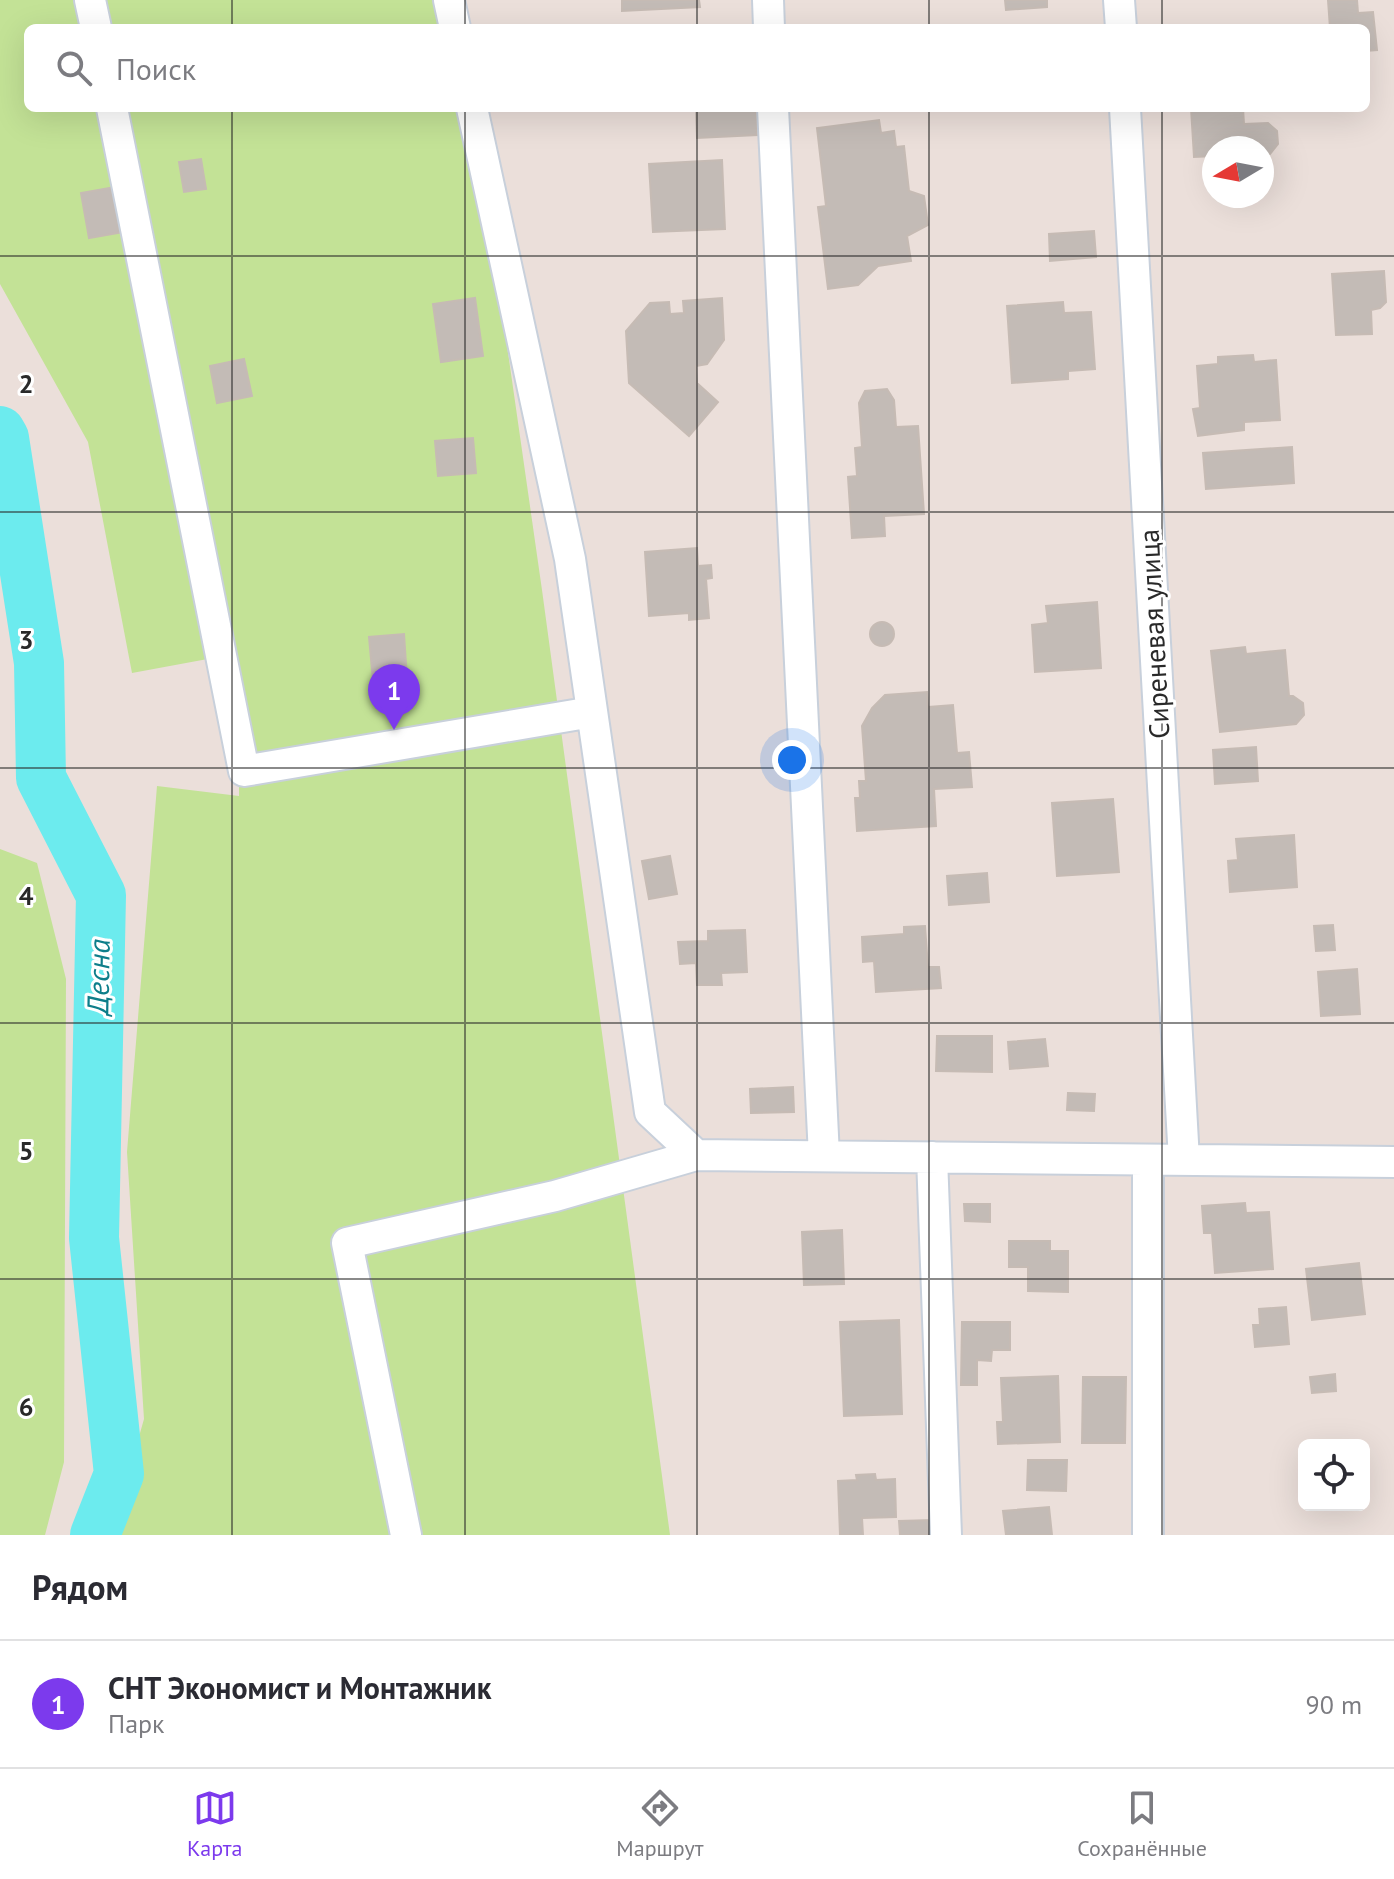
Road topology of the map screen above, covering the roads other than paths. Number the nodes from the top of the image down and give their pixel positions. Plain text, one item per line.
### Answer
1 (90, 0) edge
2 (449, 0) edge
3 (768, 0) edge
4 (1119, 0) edge
5 (95, 24) edge
6 (454, 24) edge
7 (769, 24) edge
8 (1121, 24) edge
9 (113, 112) edge
10 (473, 112) edge
11 (773, 112) edge
12 (1125, 112) edge
13 (592, 712) junction
14 (696, 1155) junction
15 (824, 1156) junction
16 (932, 1157) junction
17 (1148, 1160) junction
18 (1184, 1160) junction
19 (1394, 1162) edge
20 (406, 1535) edge
21 (946, 1535) edge
22 (1148, 1535) edge

1 - 5 street
2 - 6 street
3 - 7 street
4 - 8 street
9 - 13 street
10 - 13 street
11 - 15 street
12 - 18 street, Сиреневая улица
13 - 14 street
14 - 15 street
14 - 20 street
15 - 16 street
16 - 17 street
16 - 21 street
17 - 18 street
17 - 22 street
18 - 19 street

